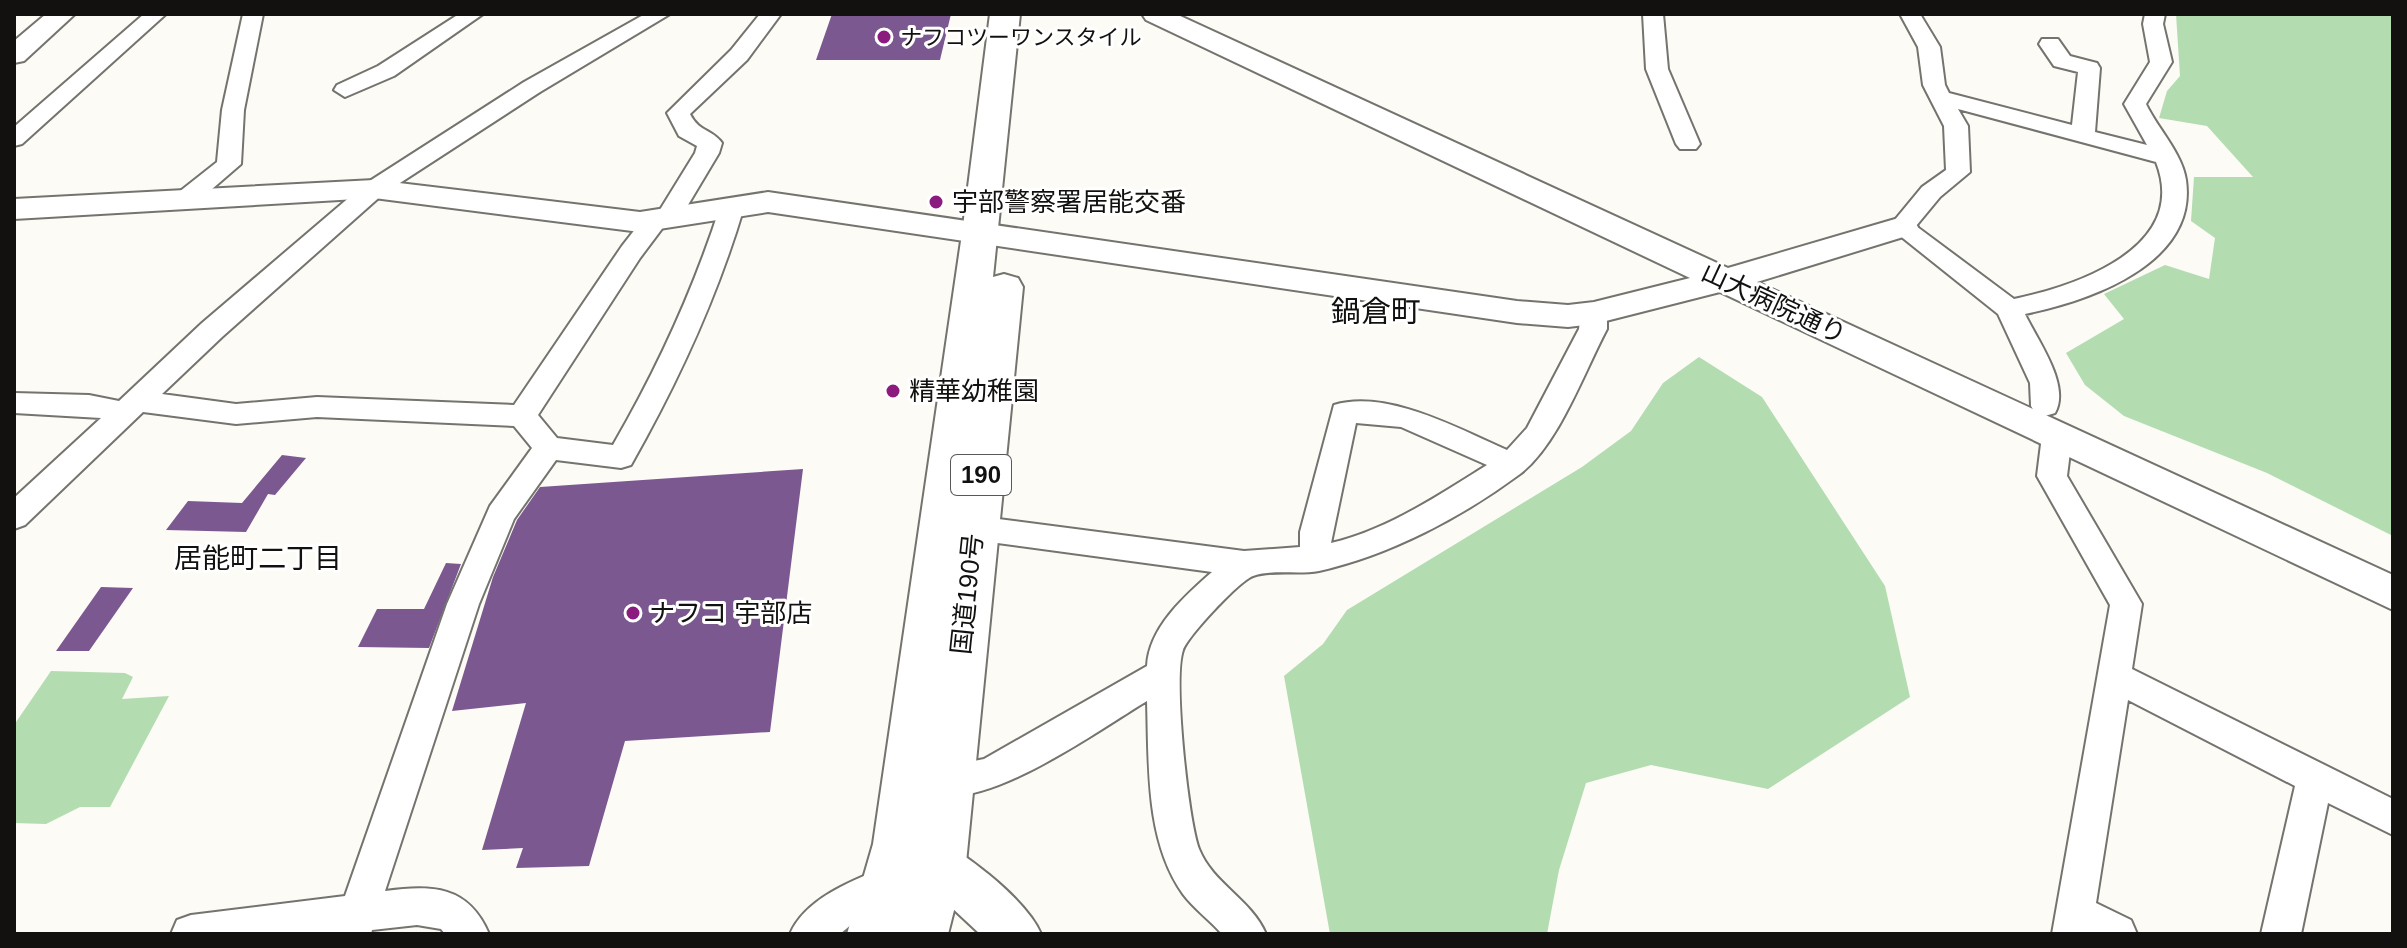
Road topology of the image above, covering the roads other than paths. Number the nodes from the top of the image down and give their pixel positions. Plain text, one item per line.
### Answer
1 (62, 14) edge
2 (156, 14) edge
3 (253, 14) edge
4 (473, 14) edge
5 (771, 14) edge
6 (1005, 14) edge
7 (1017, 14) edge
8 (1032, 14) edge
9 (1155, 14) edge
10 (1196, 14) edge
11 (1653, 14) edge
12 (1910, 14) edge
13 (2155, 14) edge
14 (641, 17) edge
15 (2050, 44) dead end
16 (14, 55) edge
17 (345, 90) dead end
18 (1940, 97) junction
19 (997, 101) junction
20 (2083, 136) junction
21 (14, 139) edge
22 (1688, 144) dead end
23 (2167, 158) junction
24 (374, 189) junction
25 (188, 197) junction
26 (732, 207) junction
27 (14, 209) edge
28 (661, 220) junction
29 (1902, 227) junction
30 (995, 236) junction
31 (1758, 270) junction
32 (1725, 280) junction
33 (2009, 309) junction
34 (1594, 313) junction
35 (14, 403) edge
36 (131, 406) junction
37 (522, 416) junction
38 (2051, 421) junction
39 (548, 448) junction
40 (1512, 464) junction
41 (14, 517) edge
42 (975, 528) junction
43 (1315, 559) junction
44 (1244, 564) junction
45 (2393, 566) edge
46 (2393, 593) edge
47 (1162, 675) junction
48 (2112, 675) junction
49 (2315, 778) junction
50 (947, 781) junction
51 (2393, 818) edge
52 (910, 863) junction
53 (354, 923) edge
54 (2075, 923) edge
55 (191, 934) edge
56 (469, 934) edge
57 (810, 934) edge
58 (876, 934) edge
59 (919, 934) edge
60 (1016, 934) edge
61 (1246, 934) edge
62 (2117, 934) edge
63 (2281, 934) edge

1 - 16 street
2 - 21 street
3 - 25 street
4 - 17 street
5 - 28 street
6 - 19 highway, 国道190号 / 190
7 - 19 highway, 国道190号 / 190
8 - 30 highway, 国道190号 / 190
9 - 32 street, 山大病院通り
10 - 31 street, 山大病院通り
11 - 22 street
12 - 18 street
13 - 23 street
14 - 24 street
15 - 20 street
18 - 20 street
18 - 29 street
19 - 30 highway, 国道190号 / 190
20 - 23 street
23 - 33 street
24 - 25 street
24 - 28 street
24 - 36 street
25 - 27 street
26 - 28 street
26 - 30 street
26 - 39 street
28 - 37 street
29 - 31 street
29 - 33 street
30 - 34 street
30 - 42 highway, 国道190号 / 190
30 - 52 highway, 国道190号 / 190
31 - 32 street
31 - 38 street, 山大病院通り
32 - 34 street
32 - 38 street, 山大病院通り
33 - 38 street
34 - 40 street
35 - 36 street
36 - 37 street
36 - 41 street
37 - 39 street
38 - 45 street, 山大病院通り
38 - 46 street, 山大病院通り
38 - 48 street
39 - 53 street
40 - 43 street
40 - 43 street
42 - 44 street
42 - 50 highway, 国道190号 / 190
43 - 44 street
44 - 47 street
47 - 50 street
47 - 61 street
48 - 49 street
48 - 54 street
49 - 51 street
49 - 63 street
50 - 52 highway, 国道190号 / 190
52 - 57 street
52 - 58 highway, 国道190号 / 190
52 - 59 highway, 国道190号 / 190
52 - 60 street
53 - 55 street
53 - 56 street
54 - 62 street

